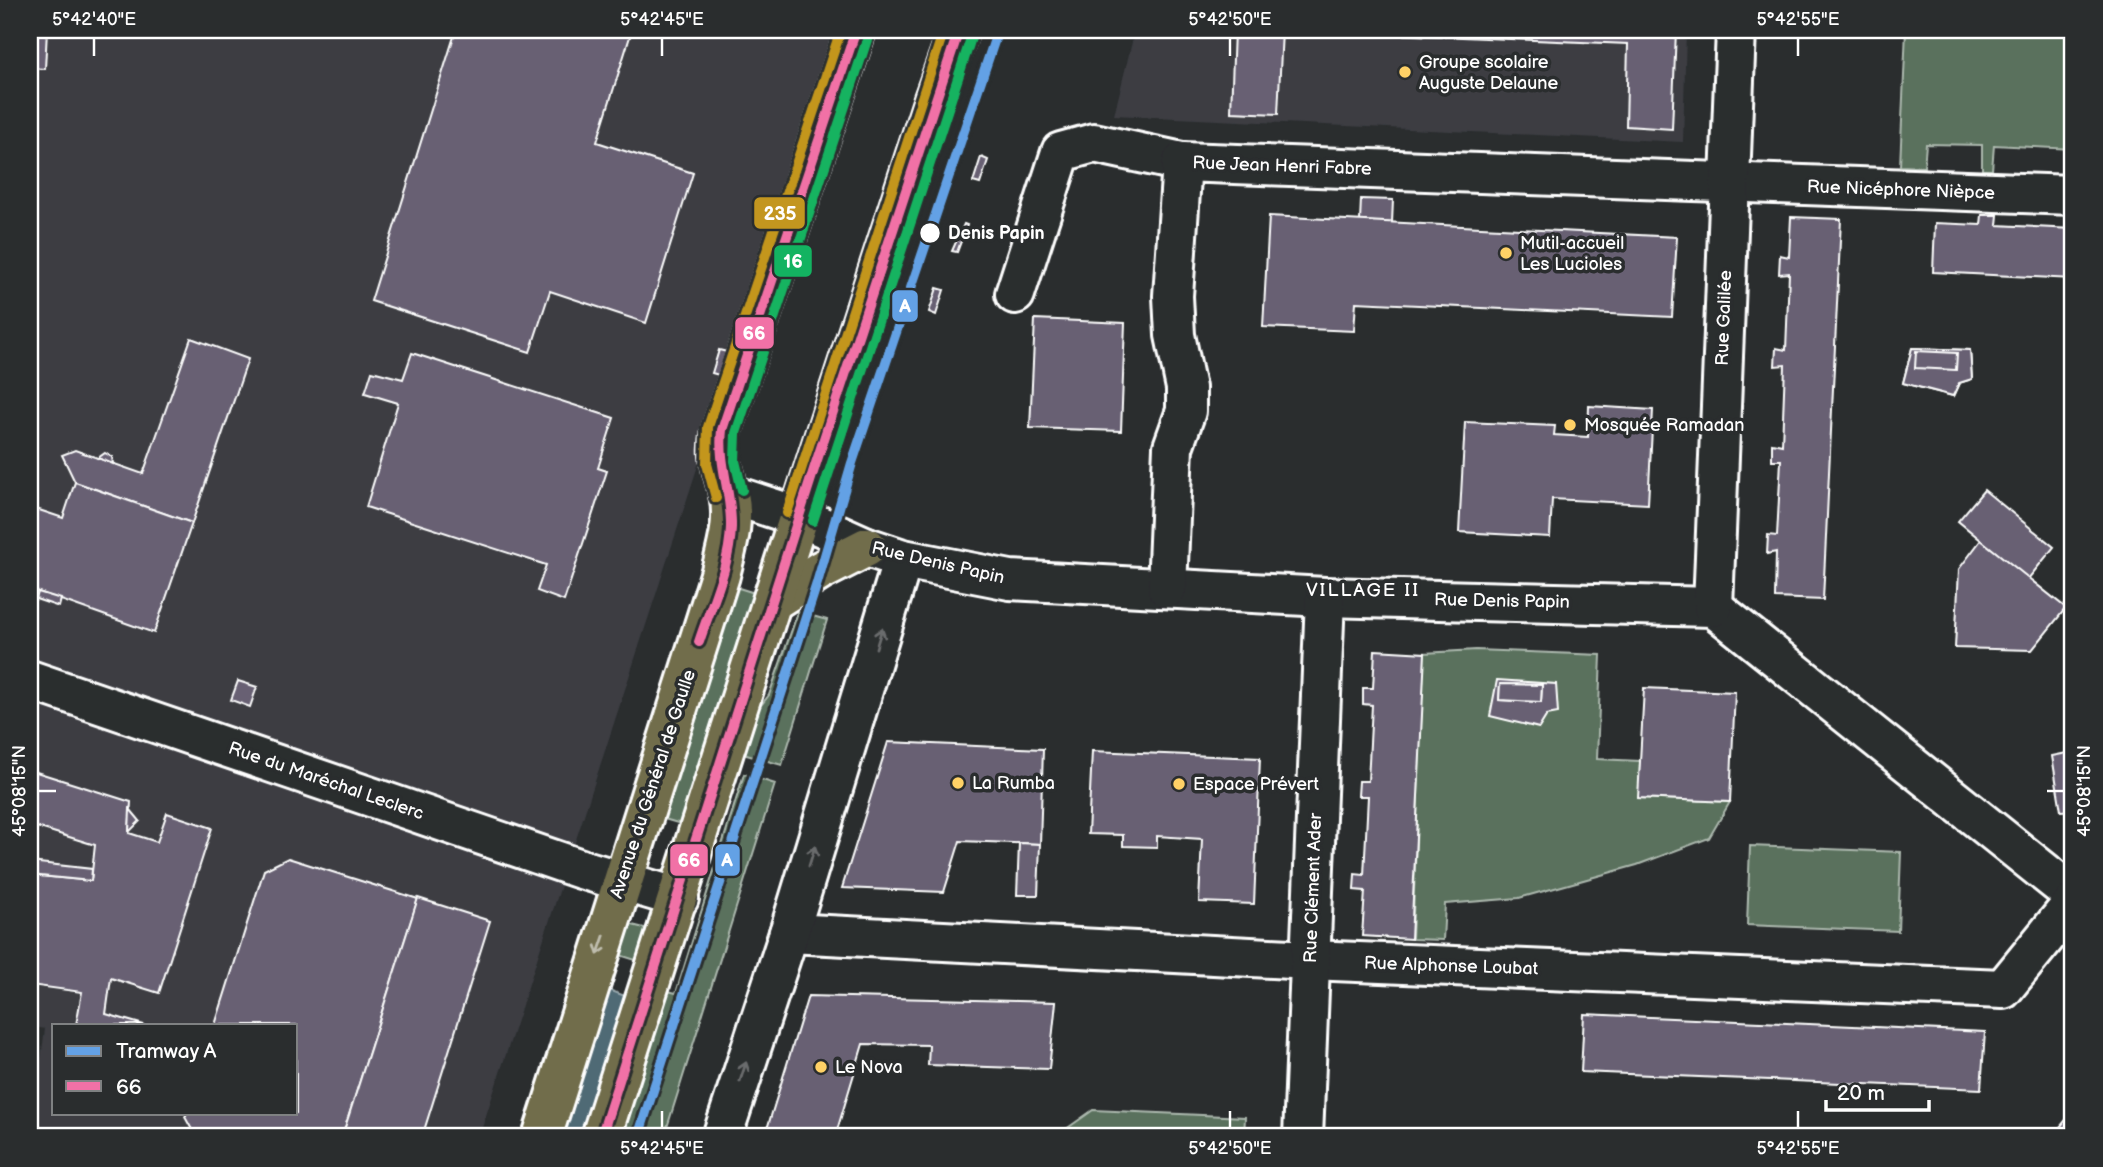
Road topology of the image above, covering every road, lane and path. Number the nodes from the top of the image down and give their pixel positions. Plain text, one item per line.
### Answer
1 (856, 30) edge
2 (960, 30) edge
3 (1736, 30) edge
4 (1182, 162) junction
5 (1728, 184) junction
6 (2073, 195) edge
7 (1015, 294) dead end
8 (729, 494) junction
9 (800, 517) junction
10 (867, 547) junction
11 (903, 559) junction
12 (1167, 588) junction
13 (1325, 597) junction
14 (773, 601) junction
15 (1713, 607) junction
16 (30, 680) edge
17 (623, 880) junction
18 (2073, 895) edge
19 (678, 898) junction
20 (2073, 903) edge
21 (789, 933) junction
22 (1310, 960) junction
23 (542, 1137) edge
24 (601, 1137) edge
25 (722, 1137) edge
26 (1303, 1137) edge

1 - 8 main road, Avenue du Général de Gaulle
2 - 9 main road
3 - 5 street, Rue Galilée
4 - 5 street, Rue Jean Henri Fabre
4 - 7 street
4 - 12 street, Rue Jean Henri Fabre
5 - 6 street, Rue Nicéphore Nièpce
5 - 15 street, Rue Galilée
8 - 9 street, Rue Denis Papin
8 - 17 main road, Avenue du Général de Gaulle
9 - 10 street, Rue Denis Papin
9 - 14 main road
10 - 11 street, Rue Denis Papin
10 - 14 main road
11 - 12 street, Rue Denis Papin
21 -> 11 street
12 - 13 street, Rue Denis Papin
13 - 15 street, Rue Denis Papin
13 - 22 street, Rue Clément Ader
14 - 19 main road
15 - 18 street
16 - 17 street, Rue du Maréchal Leclerc
17 - 19 street, Rue du Maréchal Leclerc
17 -> 23 main road, Avenue du Général de Gaulle
19 - 24 main road
20 - 22 street, Rue Alphonse Loubat
21 - 22 street, Rue Alphonse Loubat
25 -> 21 street
22 - 26 street, Rue Clément Ader

